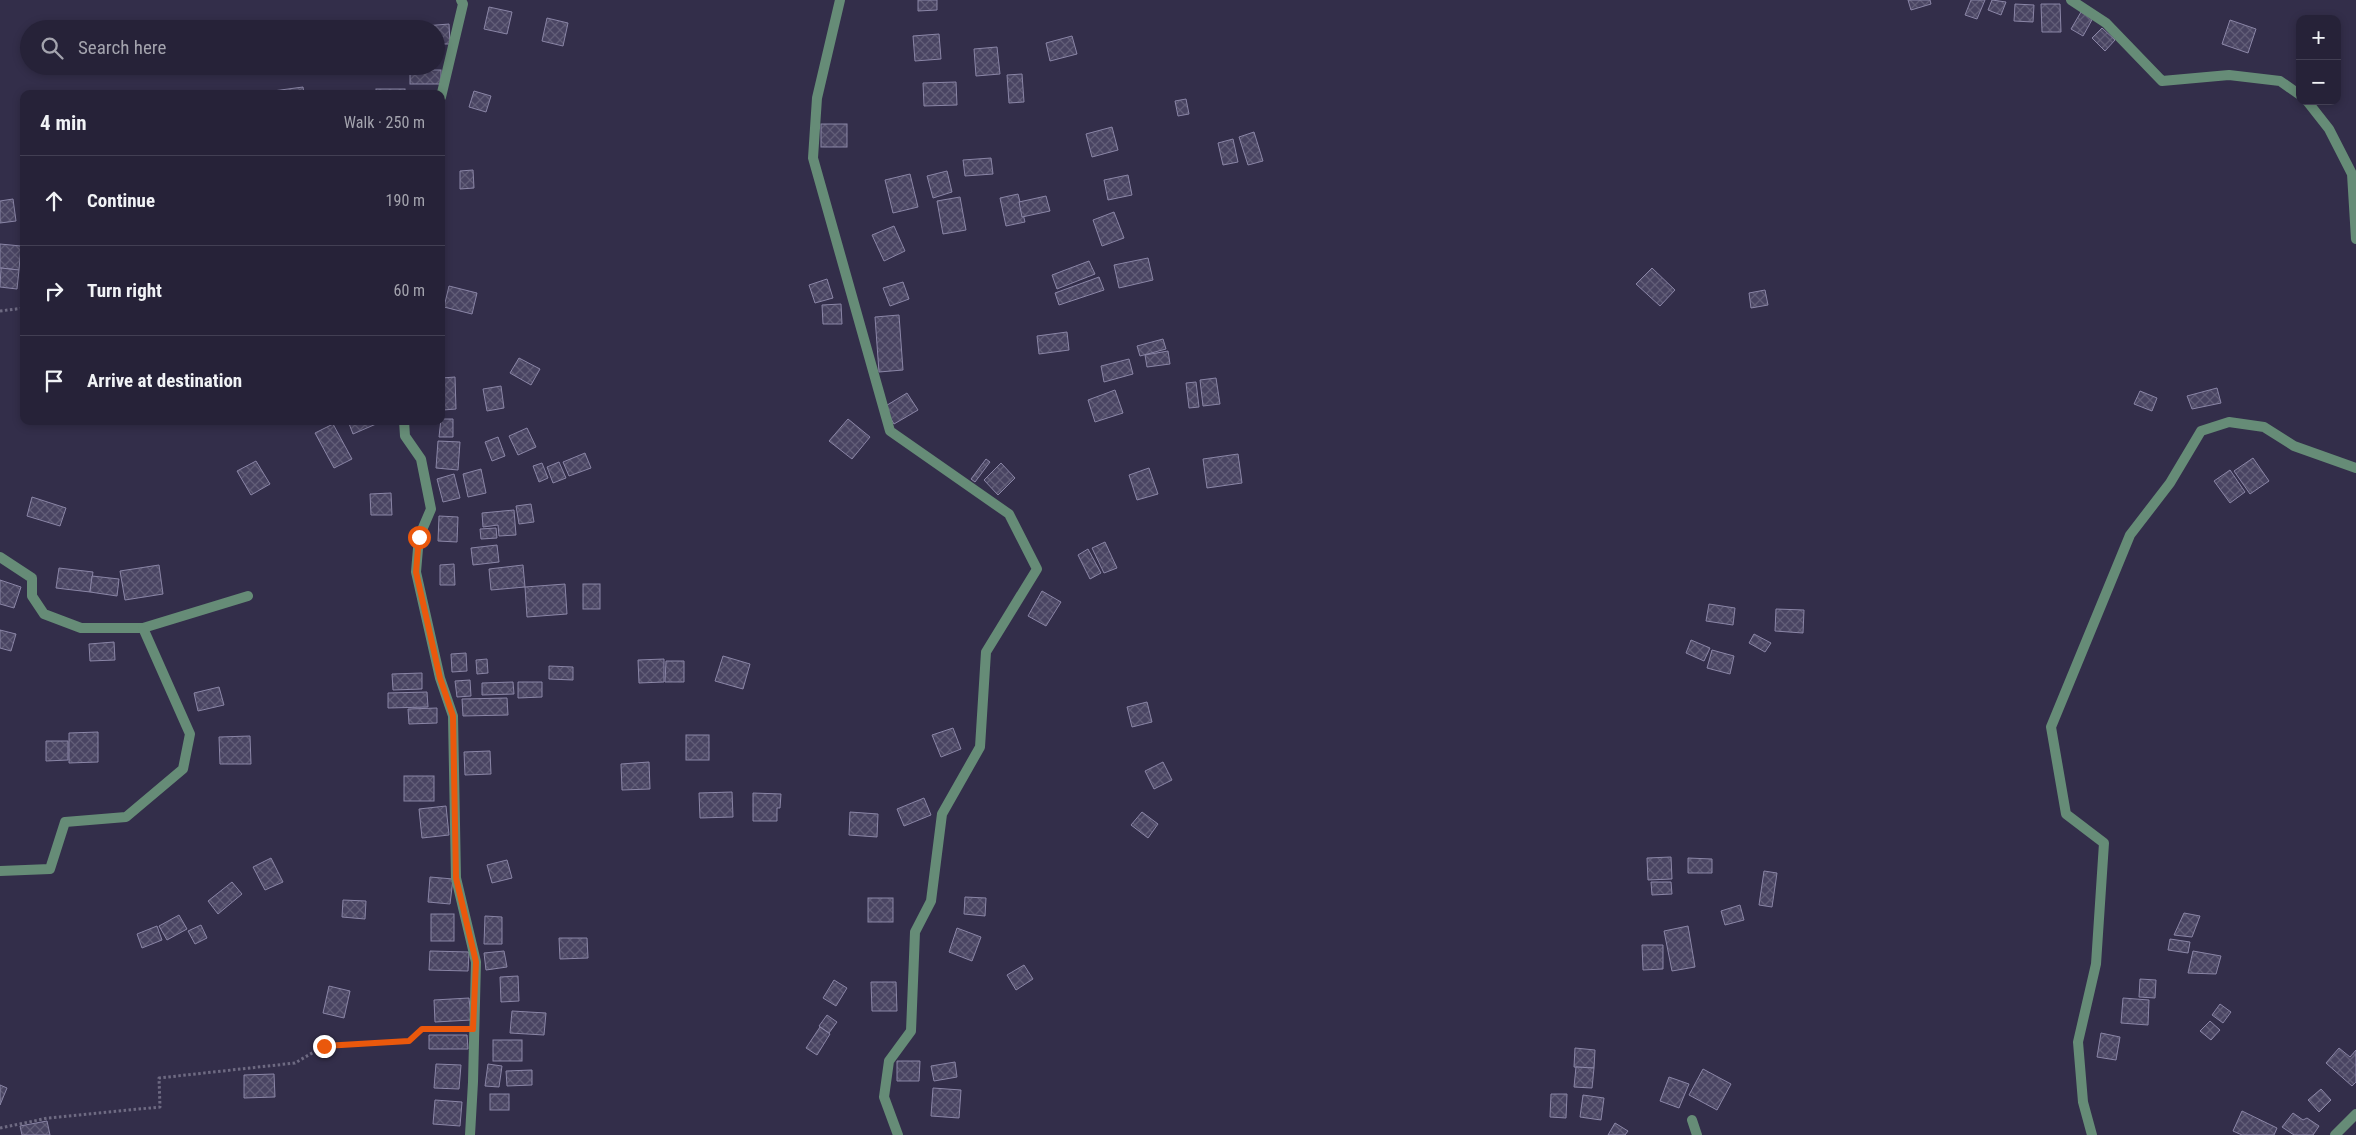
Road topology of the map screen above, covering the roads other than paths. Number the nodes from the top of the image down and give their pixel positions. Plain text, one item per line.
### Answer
1 (461, 0) edge
2 (840, 0) edge
3 (2071, 0) edge
4 (443, 90) edge
5 (2296, 92) edge
6 (2310, 105) edge
7 (2356, 239) edge
8 (404, 425) edge
9 (2356, 468) edge
10 (0, 557) edge
11 (248, 596) dead end
12 (143, 628) junction
13 (0, 871) edge
14 (2356, 1114) edge
15 (1692, 1120) dead end
16 (470, 1135) edge
17 (898, 1135) edge
18 (1697, 1135) edge
19 (2092, 1135) edge
20 (2335, 1135) edge

1 - 4 street
2 - 17 street
3 - 5 street
6 - 7 street
8 - 16 street
9 - 19 street
10 - 12 street
11 - 12 street
12 - 13 street
14 - 20 street
15 - 18 street

